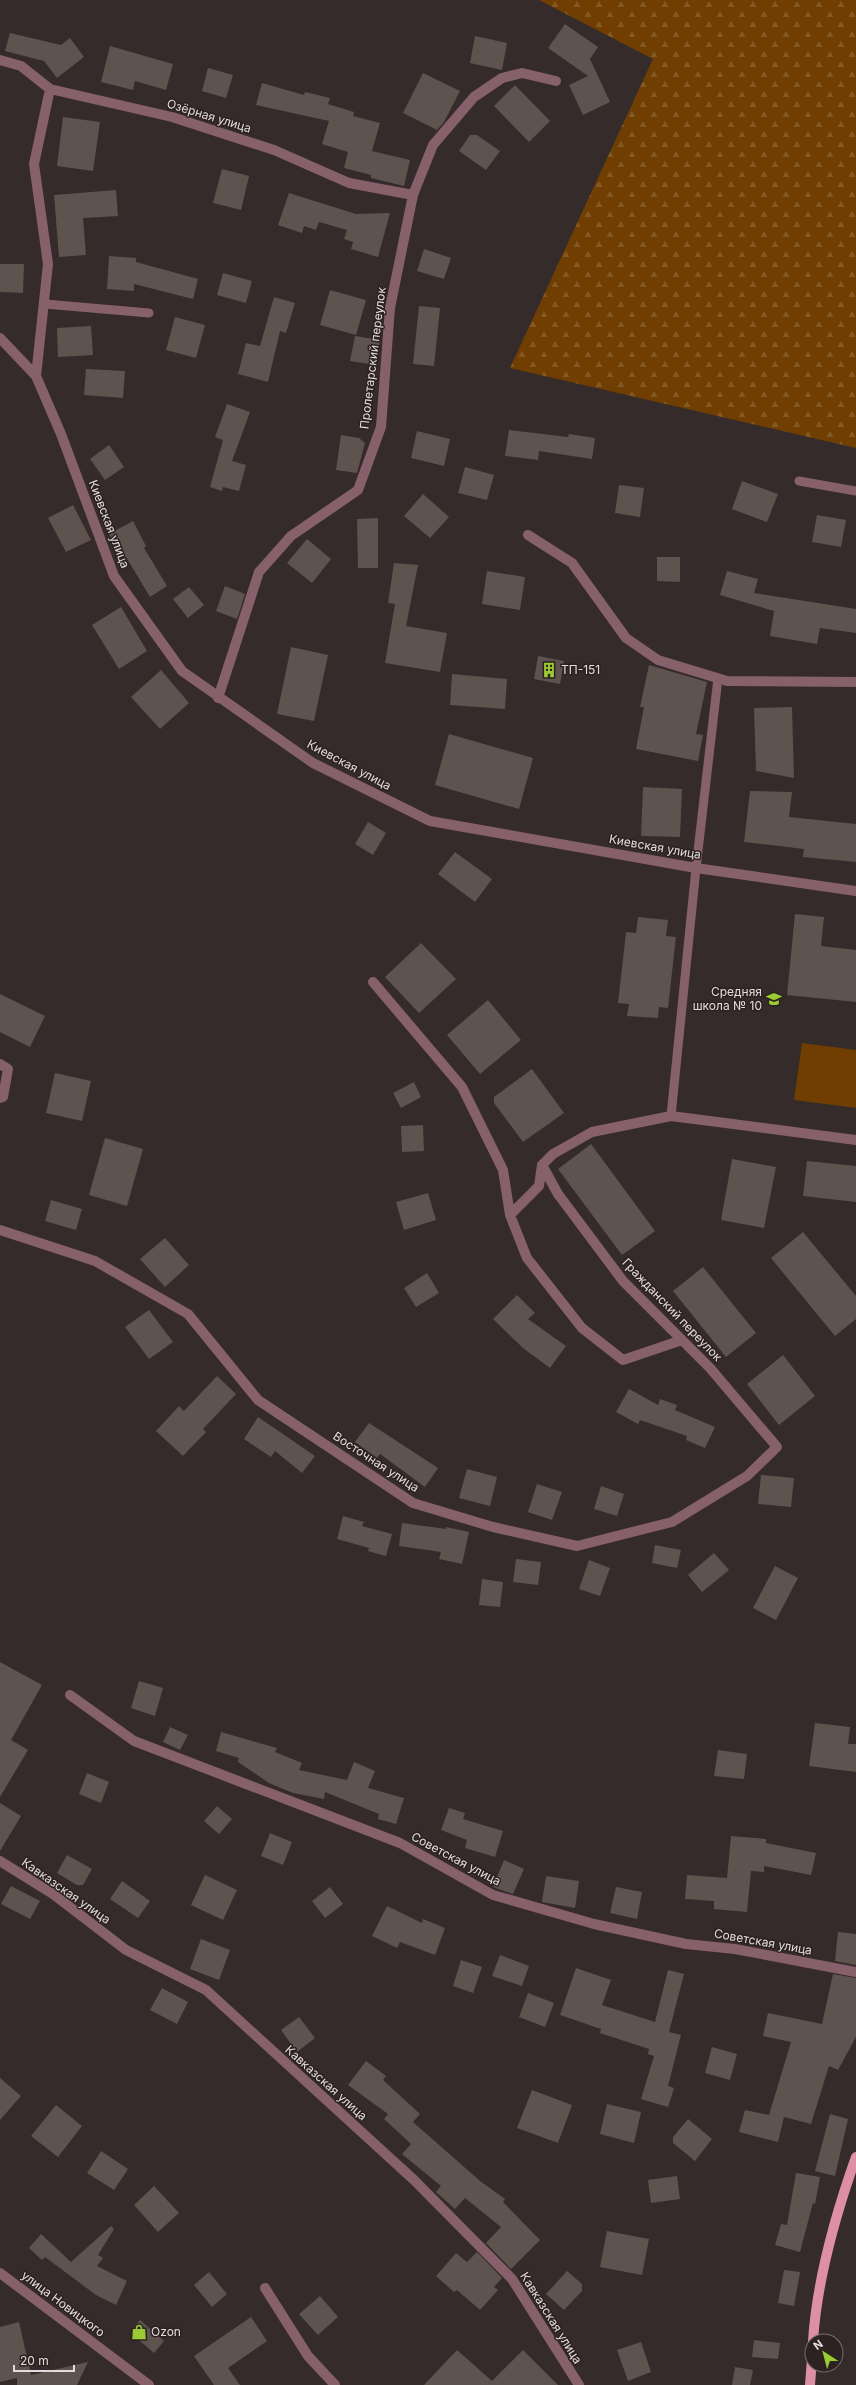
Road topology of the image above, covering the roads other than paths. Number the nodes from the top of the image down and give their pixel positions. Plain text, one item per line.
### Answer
1 (0, 60) edge
2 (556, 81) dead end
3 (50, 89) junction
4 (413, 194) junction
5 (45, 304) junction
6 (149, 313) dead end
7 (0, 338) edge
8 (36, 376) junction
9 (799, 481) dead end
10 (856, 491) edge
11 (528, 535) dead end
12 (718, 678) junction
13 (856, 682) edge
14 (218, 698) junction
15 (696, 868) junction
16 (856, 891) edge
17 (373, 982) dead end
18 (0, 1064) edge
19 (0, 1098) edge
20 (671, 1116) junction
21 (856, 1140) edge
22 (542, 1165) junction
23 (510, 1215) junction
24 (0, 1230) edge
25 (682, 1340) junction
26 (777, 1447) joint
27 (70, 1695) dead end
28 (0, 1861) edge
29 (856, 1972) edge
30 (856, 2157) edge
31 (0, 2273) edge
32 (266, 2288) dead end
33 (814, 2333) edge
34 (811, 2373) edge
35 (145, 2384) edge
36 (335, 2385) edge
37 (579, 2385) edge
38 (810, 2385) edge

1 - 3 street, Озёрная улица
2 - 4 street, Пролетарский переулок
3 - 4 street, Озёрная улица
3 - 5 street
4 - 14 street, Пролетарский переулок
5 - 6 lane
5 - 8 street
7 - 8 street, Киевская улица
8 - 14 street, Киевская улица
9 - 10 lane
11 - 12 street
12 - 13 street
12 - 15 lane
14 - 15 street, Киевская улица
15 - 16 street, Киевская улица
15 - 20 lane
17 - 23 street
18 - 19 street
20 - 21 street
20 - 22 street
22 - 23 street
22 - 25 street, Гражданский переулок
23 - 25 street
24 - 26 street, Восточная улица
25 - 26 street, Гражданский переулок
27 - 29 street, Советская улица
28 - 37 street, Кавказская улица
30 - 33 main road
31 - 35 street, улица Новицкого
32 - 36 street
34 - 38 main road

